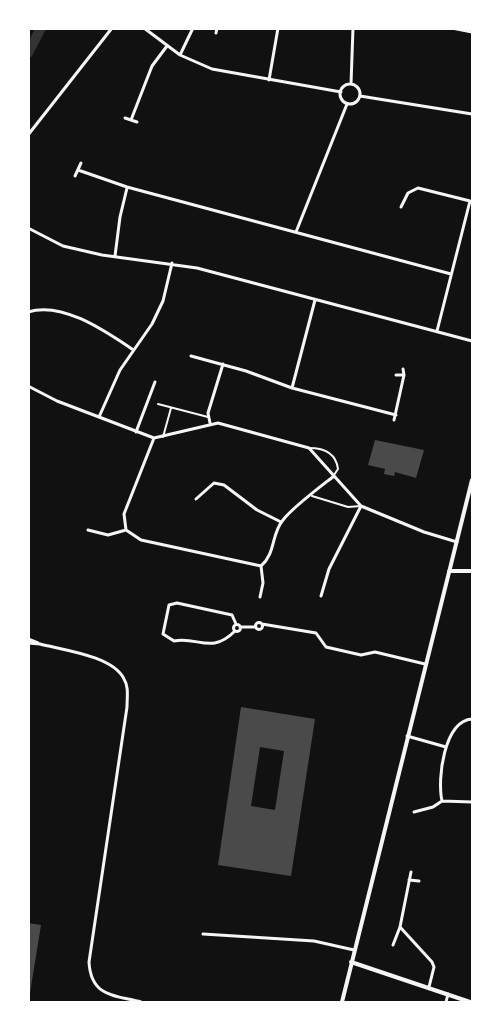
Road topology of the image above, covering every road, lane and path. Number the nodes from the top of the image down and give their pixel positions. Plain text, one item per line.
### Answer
1 (112, 28) edge
2 (144, 28) edge
3 (193, 28) edge
4 (218, 28) edge
5 (279, 28) edge
6 (353, 28) edge
7 (452, 28) edge
8 (472, 32) edge
9 (216, 33) dead end
10 (167, 46) junction
11 (180, 55) junction
12 (269, 80) junction
13 (351, 84) junction
14 (341, 92) junction
15 (360, 96) junction
16 (347, 104) junction
17 (472, 114) edge
18 (125, 117) dead end
19 (131, 120) junction
20 (137, 122) dead end
21 (28, 135) edge
22 (81, 163) dead end
23 (78, 170) junction
24 (75, 176) dead end
25 (127, 187) junction
26 (399, 196) dead end
27 (404, 199) junction
28 (401, 207) dead end
29 (28, 228) edge
30 (296, 232) junction
31 (115, 256) junction
32 (172, 263) junction
33 (451, 274) junction
34 (315, 299) junction
35 (28, 312) edge
36 (437, 331) junction
37 (472, 341) edge
38 (132, 349) junction
39 (191, 356) dead end
40 (223, 364) junction
41 (403, 369) dead end
42 (396, 375) dead end
43 (404, 375) junction
44 (155, 382) dead end
45 (28, 386) edge
46 (292, 388) junction
47 (158, 404) dead end
48 (171, 407) junction
49 (396, 415) junction
50 (99, 417) junction
51 (208, 417) junction
52 (394, 420) dead end
53 (210, 423) junction
54 (136, 432) junction
55 (162, 437) junction
56 (154, 438) junction
57 (309, 448) junction
58 (334, 476) junction
59 (472, 480) edge
60 (312, 496) junction
61 (196, 499) dead end
62 (361, 506) junction
63 (281, 522) junction
64 (88, 530) dead end
65 (126, 530) junction
66 (457, 542) junction
67 (261, 566) junction
68 (449, 571) junction
69 (472, 571) edge
70 (321, 596) dead end
71 (260, 597) dead end
72 (236, 624) junction
73 (240, 627) junction
74 (235, 631) junction
75 (28, 641) edge
76 (424, 664) junction
77 (472, 719) edge
78 (407, 736) junction
79 (446, 747) junction
80 (442, 801) junction
81 (472, 802) edge
82 (414, 812) dead end
83 (411, 872) dead end
84 (410, 880) junction
85 (419, 881) dead end
86 (400, 927) junction
87 (203, 934) dead end
88 (212, 934) junction
89 (207, 939) dead end
90 (393, 945) dead end
91 (354, 950) junction
92 (351, 962) junction
93 (429, 987) junction
94 (448, 994) junction
95 (141, 1002) edge
96 (342, 1002) edge
97 (446, 1002) edge
98 (470, 1002) edge

1 - 21 street
2 - 10 street
3 - 11 street
4 - 9 street
5 - 12 street
6 - 13 street
7 - 8 street
10 - 11 street
10 - 19 street
11 - 12 street
12 - 14 street
13 - 14 street
13 - 15 street
14 - 16 street
15 - 16 street
15 - 17 street
16 - 30 street
18 - 19 street
19 - 20 street
22 - 23 street
23 - 24 street
23 - 25 street
25 - 30 street
25 - 31 street
26 - 27 street
27 - 28 street
27 - 33 street
29 - 31 street
30 - 33 street
31 - 32 street
32 - 34 street
32 - 38 street
33 - 36 street
34 - 36 street
34 - 46 street
35 - 38 street
36 - 37 street
38 - 50 street
39 - 40 street
40 - 46 street
40 - 51 street
41 - 43 street
42 - 43 street
43 - 49 street
44 - 54 street
45 - 50 street
46 - 49 street
47 - 48 street
48 - 51 street
48 - 55 street
49 - 52 street
50 - 54 street
51 - 53 street
53 - 55 street
53 - 57 street
54 - 56 street
55 - 56 street
56 - 65 street
57 - 58 street
57 - 58 street
58 - 60 street
58 - 62 street
59 - 66 street
60 - 62 street
60 - 63 street
61 - 63 street
62 - 66 street
62 - 70 street
63 - 67 street
64 - 65 street
65 - 67 street
66 - 68 street
67 - 71 street
68 - 69 street
68 - 76 street
72 - 73 street
72 - 74 street
72 - 74 street
73 - 74 street
73 - 76 street
75 - 95 street
76 - 78 street
77 - 79 street
78 - 79 street
78 - 91 street
79 - 80 street
80 - 81 street
80 - 82 street
83 - 84 street
84 - 85 street
84 - 86 street
86 - 90 street
86 - 93 street
87 - 88 street
88 - 89 street
88 - 91 street
91 - 92 street
92 - 93 street
92 - 96 street
93 - 94 street
94 - 97 street
94 - 98 street

